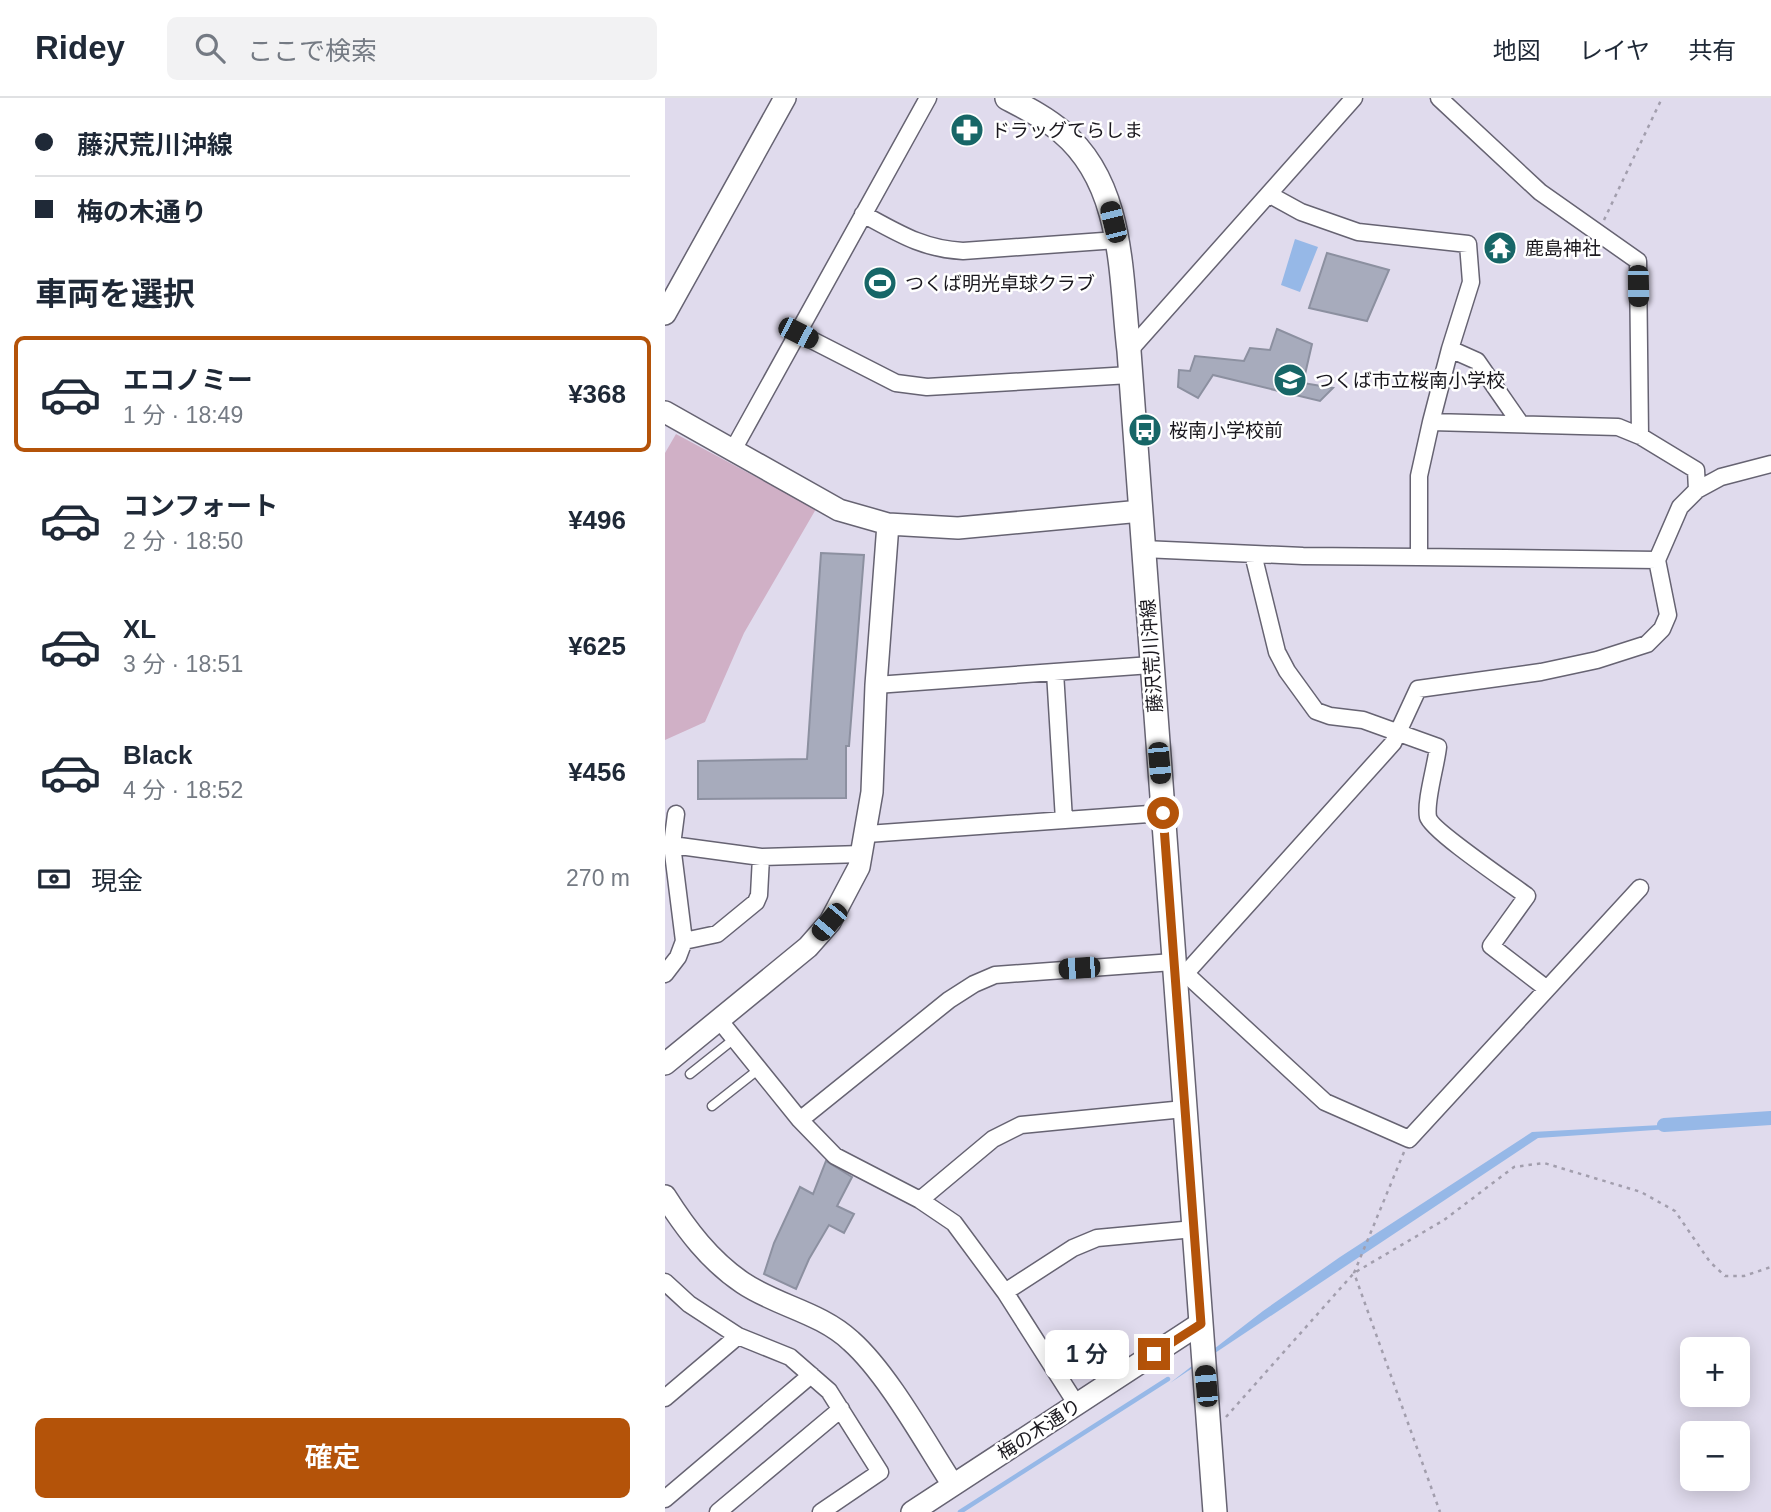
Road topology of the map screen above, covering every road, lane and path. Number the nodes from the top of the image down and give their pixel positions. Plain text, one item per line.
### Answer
1 (785, 98) edge
2 (928, 98) edge
3 (1007, 98) edge
4 (1355, 98) edge
5 (1439, 98) edge
6 (1662, 98) edge
7 (1270, 195) junction
8 (863, 214) junction
9 (1598, 233) junction
10 (1117, 240) junction
11 (665, 314) edge
12 (798, 333) junction
13 (1450, 349) junction
14 (1129, 351) junction
15 (1131, 375) junction
16 (665, 412) edge
17 (1431, 422) junction
18 (1520, 423) junction
19 (1640, 436) junction
20 (733, 450) junction
21 (1771, 464) edge
22 (1697, 490) junction
23 (1140, 511) junction
24 (888, 524) junction
25 (1143, 549) junction
26 (1253, 554) junction
27 (1419, 557) junction
28 (1657, 561) junction
29 (1151, 665) junction
30 (1055, 672) junction
31 (876, 685) junction
32 (1397, 734) junction
33 (1163, 813) junction
34 (676, 814) dead end
35 (1064, 820) junction
36 (864, 844) junction
37 (672, 845) junction
38 (761, 857) junction
39 (1640, 888) dead end
40 (684, 941) junction
41 (1179, 967) junction
42 (665, 974) edge
43 (1547, 989) junction
44 (720, 1021) junction
45 (734, 1039) junction
46 (665, 1064) edge
47 (759, 1069) junction
48 (690, 1074) dead end
49 (712, 1107) dead end
50 (1185, 1109) junction
51 (800, 1120) junction
52 (1409, 1139) junction
53 (665, 1196) edge
54 (920, 1200) junction
55 (1194, 1229) junction
56 (1771, 1267) edge
57 (1354, 1273) junction
58 (665, 1282) edge
59 (1005, 1292) junction
60 (1201, 1324) junction
61 (738, 1336) junction
62 (811, 1375) junction
63 (665, 1398) edge
64 (1077, 1405) junction
65 (841, 1409) junction
66 (1209, 1428) junction
67 (953, 1485) junction
68 (665, 1499) edge
69 (918, 1511) edge
70 (718, 1512) edge
71 (821, 1512) edge
72 (1215, 1512) edge
73 (1440, 1512) edge

1 - 11 street
2 - 8 street
3 - 10 main road, 藤沢荒川沖線
4 - 7 street
5 - 9 street
6 - 9 path
7 - 13 street
7 - 14 street
8 - 10 street
8 - 12 street
9 - 19 street
10 - 14 main road, 藤沢荒川沖線
12 - 15 street
12 - 20 street
13 - 17 street
13 - 18 street
14 - 15 main road, 藤沢荒川沖線
15 - 23 main road, 藤沢荒川沖線
16 - 20 street
17 - 18 street
17 - 27 street
18 - 19 street
19 - 22 street
20 - 24 street
21 - 22 street
22 - 28 street
23 - 24 street
23 - 25 main road, 藤沢荒川沖線
24 - 31 street
25 - 26 street
25 - 29 main road, 藤沢荒川沖線
26 - 27 street
26 - 32 street
27 - 28 street
28 - 32 street
29 - 30 street
29 - 33 main road, 藤沢荒川沖線
30 - 31 street
30 - 35 street
31 - 36 street
32 - 41 street
32 - 43 street
33 - 35 street
33 - 41 main road, 藤沢荒川沖線
34 - 37 street
35 - 36 street
36 - 38 street
36 - 44 street
37 - 38 street
37 - 40 street
38 - 40 street
39 - 43 street
40 - 42 street
41 - 50 main road, 藤沢荒川沖線
41 - 51 street
41 - 52 street
43 - 52 street
44 - 45 street
44 - 46 street
45 - 47 street
45 - 48 lane
47 - 49 lane
47 - 51 street
50 - 54 street
50 - 55 main road, 藤沢荒川沖線
51 - 54 street
52 - 57 path
53 - 67 street
54 - 59 street
55 - 59 street
55 - 60 main road, 藤沢荒川沖線
56 - 57 path
57 - 66 path
57 - 73 path
58 - 61 street
59 - 64 street
60 - 64 street, 梅の木通り
60 - 66 main road, 藤沢荒川沖線
61 - 62 street
61 - 63 street
62 - 65 street
62 - 68 street
64 - 67 street, 梅の木通り
65 - 70 street
65 - 71 street
66 - 72 main road, 藤沢荒川沖線
67 - 69 street, 梅の木通り

